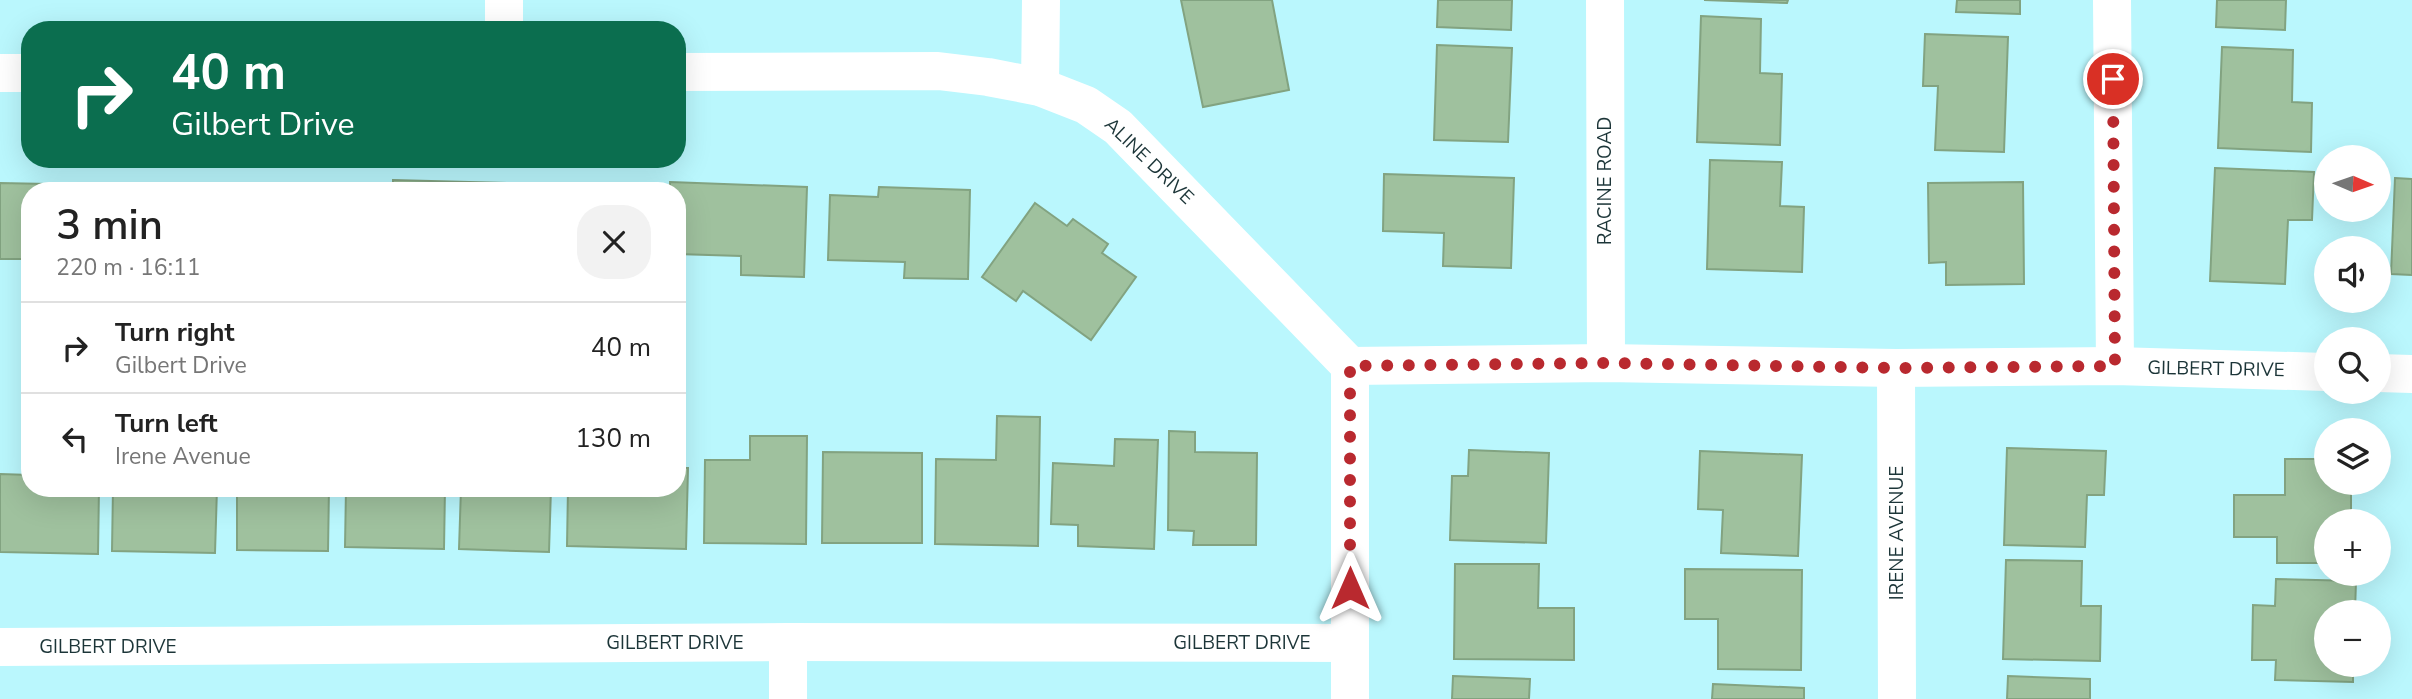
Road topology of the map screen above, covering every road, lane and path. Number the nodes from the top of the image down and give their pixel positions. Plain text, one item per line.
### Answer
1 (504, 0) edge
2 (1041, 0) edge
3 (1605, 0) edge
4 (2112, 0) edge
5 (504, 21) edge
6 (686, 72) edge
7 (0, 73) edge
8 (21, 73) edge
9 (1040, 87) junction
10 (1606, 363) junction
11 (1350, 366) junction
12 (2115, 366) junction
13 (1896, 368) junction
14 (2314, 372) edge
15 (2391, 373) edge
16 (2412, 374) edge
17 (788, 642) junction
18 (1350, 643) junction
19 (0, 648) edge
20 (788, 699) edge
21 (1350, 699) edge
22 (1897, 699) edge

1 - 5 street
2 - 9 street
3 - 10 street, RACINE ROAD
4 - 12 street
6 - 9 street, ALINE DRIVE
7 - 8 street
9 - 11 street, ALINE DRIVE
10 - 11 street, GILBERT DRIVE
10 - 13 street, GILBERT DRIVE
11 - 18 street
12 - 13 street, GILBERT DRIVE
12 - 14 street, GILBERT DRIVE
13 - 22 street, IRENE AVENUE
15 - 16 street
17 - 18 street, GILBERT DRIVE
17 - 19 street, GILBERT DRIVE
17 - 20 street
18 - 21 street

